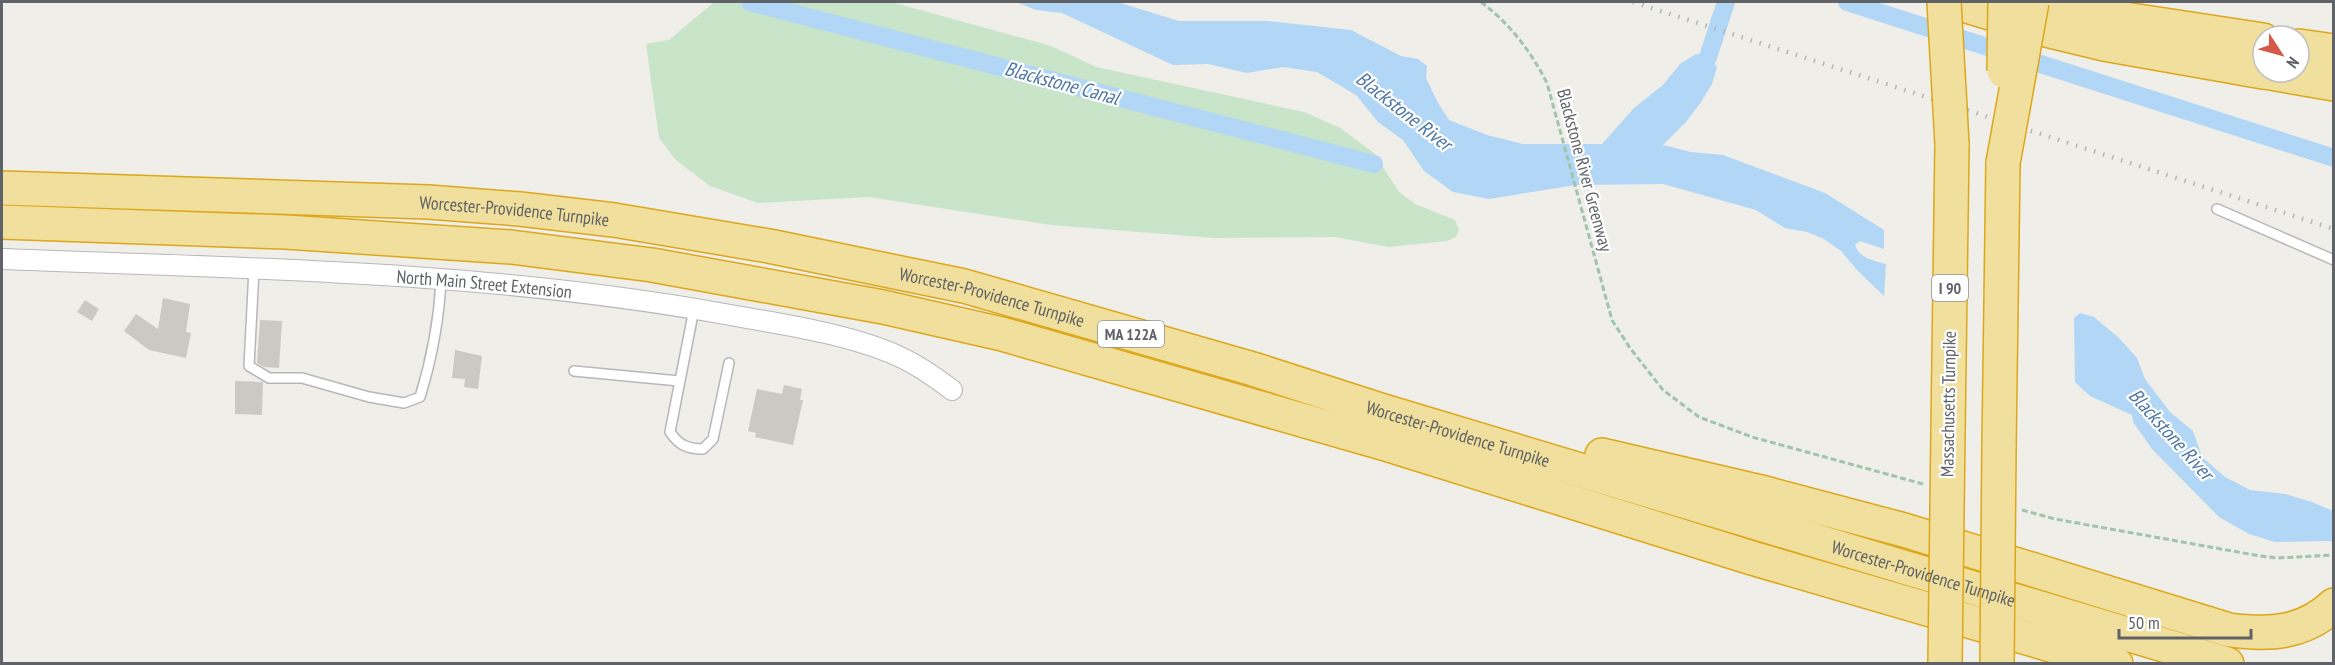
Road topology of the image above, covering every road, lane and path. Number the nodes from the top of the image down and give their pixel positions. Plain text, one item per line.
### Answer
1 (1481, 2) edge
2 (1944, 2) edge
3 (1954, 2) edge
4 (1959, 2) edge
5 (2005, 2) edge
6 (2032, 2) edge
7 (2047, 2) edge
8 (2251, 38) edge
9 (2311, 48) edge
10 (2334, 51) edge
11 (2251, 70) edge
12 (2311, 80) edge
13 (2334, 84) edge
14 (1952, 144) junction
15 (2003, 163) junction
16 (2, 188) edge
17 (2217, 209) dead end
18 (2, 222) edge
19 (2, 259) edge
20 (2334, 260) edge
21 (254, 269) junction
22 (441, 280) junction
23 (1605, 297) dead end
24 (694, 309) junction
25 (729, 363) dead end
26 (1253, 369) junction
27 (574, 371) dead end
28 (679, 381) junction
29 (951, 390) dead end
30 (2334, 605) edge
31 (1945, 663) edge
32 (1997, 663) edge
33 (2116, 663) edge
34 (2227, 663) edge

1 - 23 path, Blackstone River Greenway
2 - 14 highway, bridge
3 - 11 highway
4 - 14 highway, Massachusetts Turnpike / I 90, bridge
5 - 15 highway, bridge
6 - 15 highway, bridge
7 - 8 highway
9 - 10 highway
12 - 13 highway
14 - 31 highway, Massachusetts Turnpike / I 90, bridge
15 - 32 highway, bridge
16 - 26 highway, Worcester-Providence Turnpike / MA 122A
17 - 20 lane
18 - 33 highway, Worcester-Providence Turnpike / MA 122A
19 - 21 street, North Main Street Extension
21 - 22 street, North Main Street Extension
21 - 22 lane
22 - 24 street, North Main Street Extension
24 - 28 lane
24 - 29 street, North Main Street Extension
25 - 28 lane
26 - 30 highway
26 - 34 highway, Worcester-Providence Turnpike / MA 122A
27 - 28 lane

